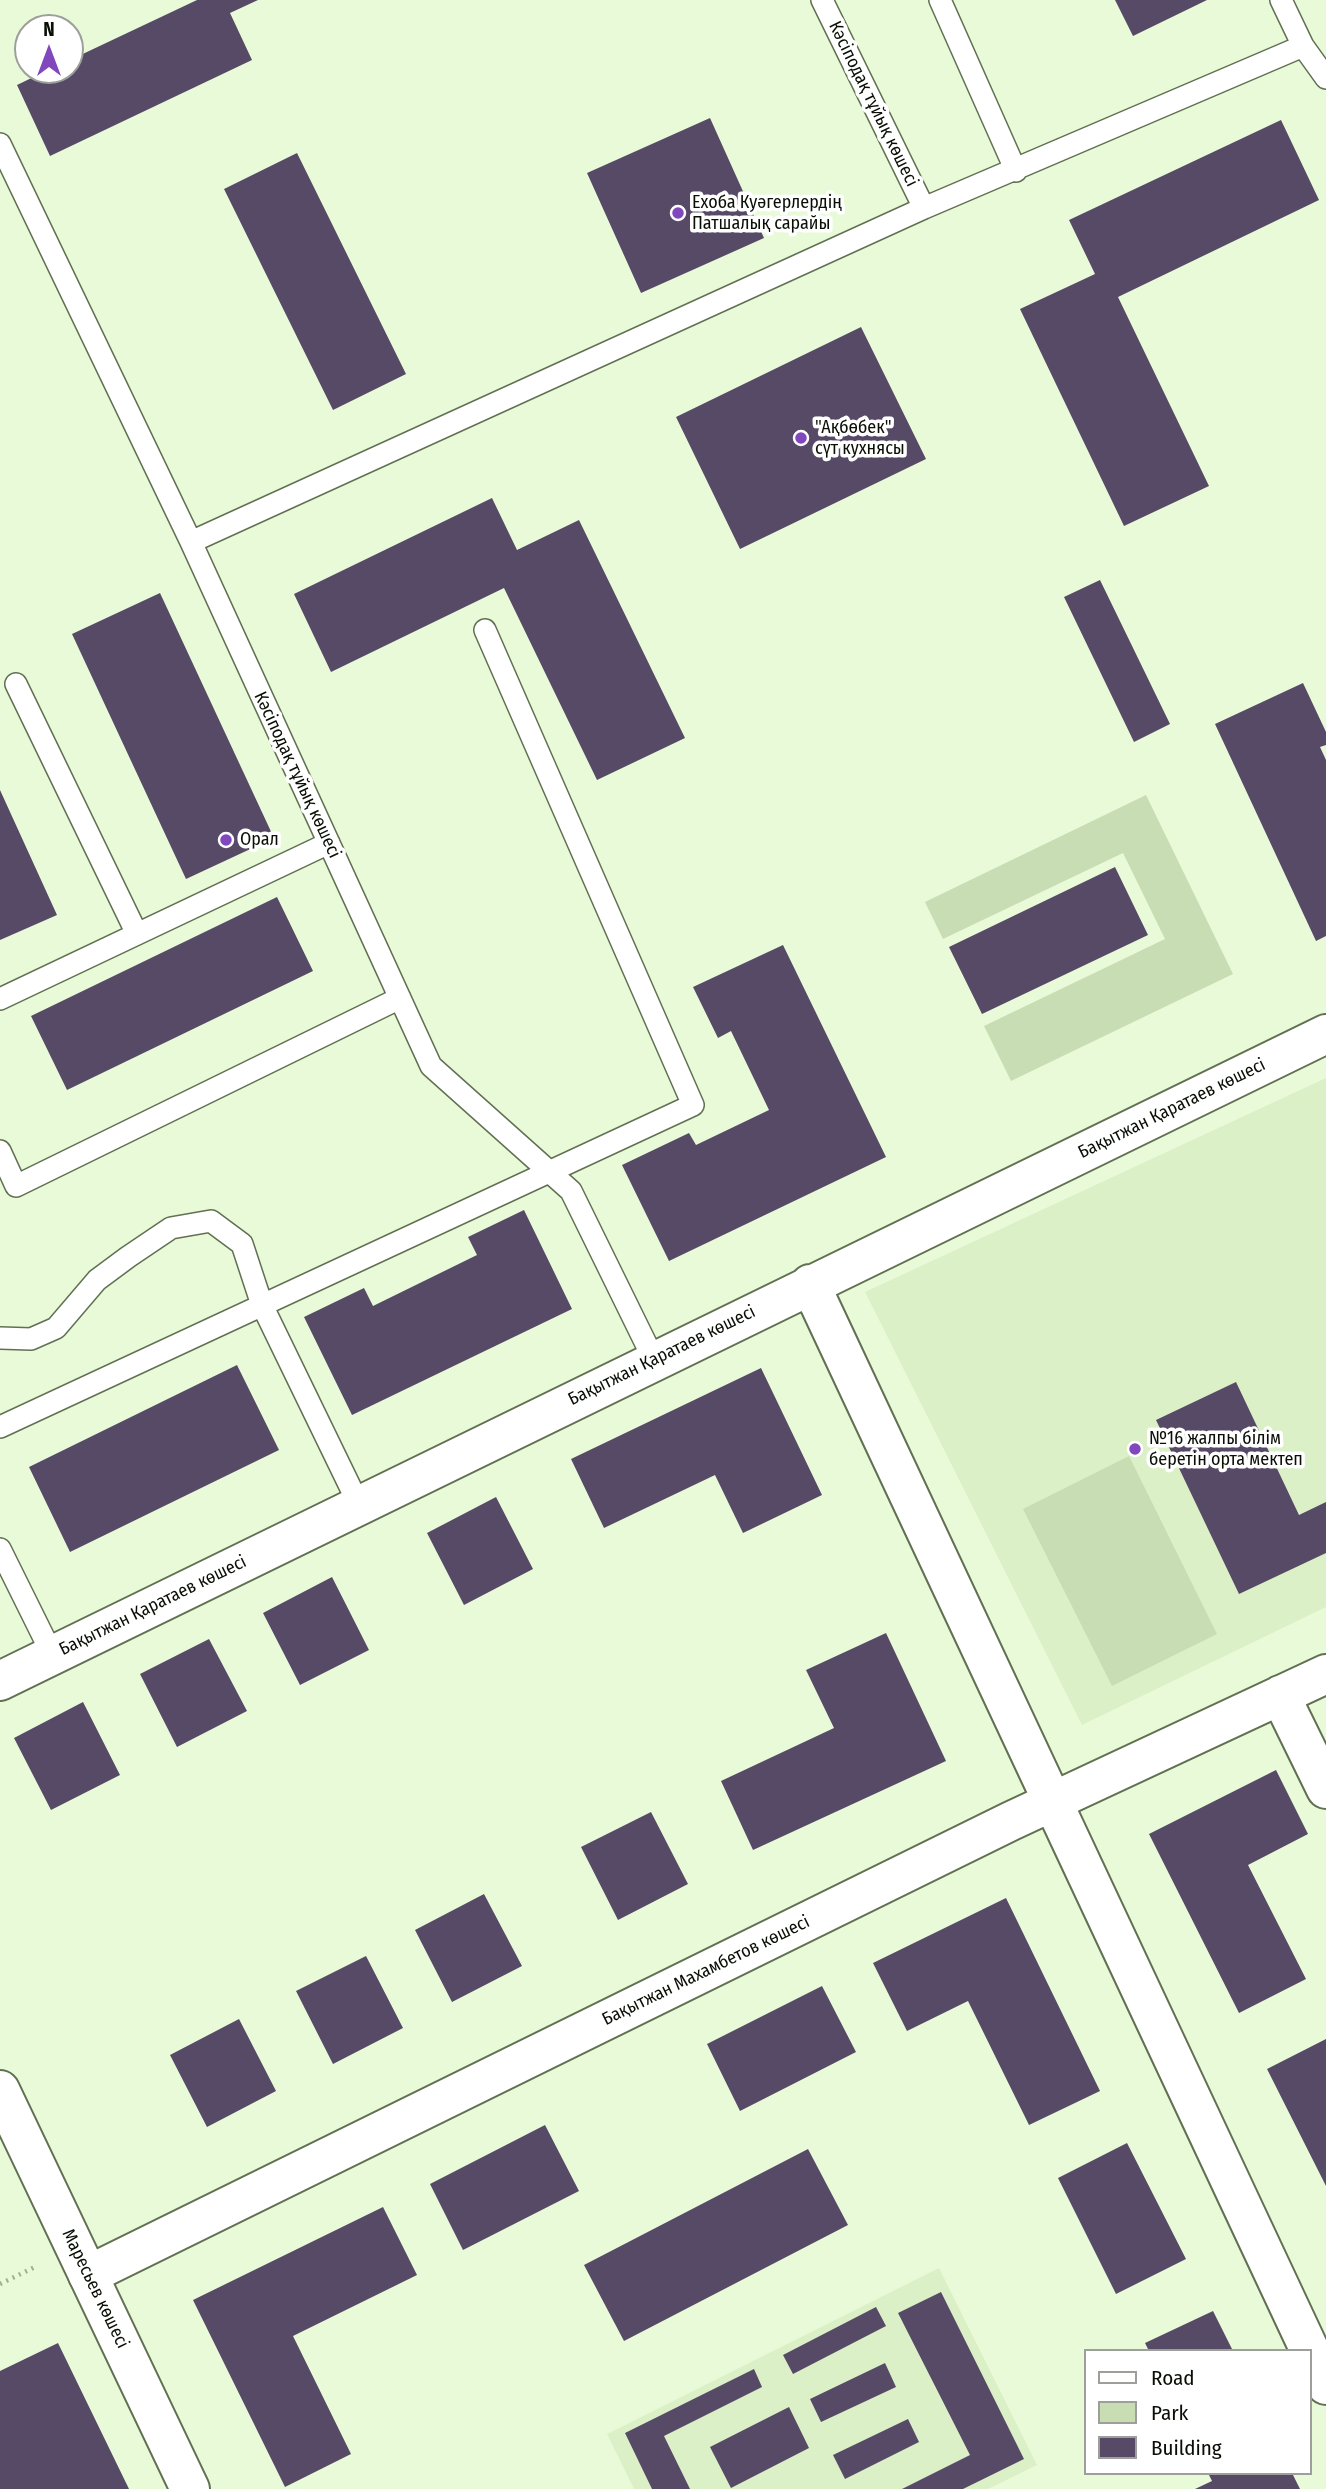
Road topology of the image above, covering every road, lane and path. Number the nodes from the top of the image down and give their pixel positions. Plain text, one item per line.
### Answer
1 (822, 0) edge
2 (940, 0) edge
3 (1281, 0) edge
4 (1303, 46) junction
5 (1326, 78) edge
6 (0, 144) edge
7 (1016, 171) junction
8 (924, 208) junction
9 (191, 542) junction
10 (485, 630) dead end
11 (16, 684) dead end
12 (329, 843) junction
13 (137, 934) junction
14 (400, 998) junction
15 (0, 999) edge
16 (1326, 1034) edge
17 (0, 1151) edge
18 (548, 1171) junction
19 (810, 1284) junction
20 (262, 1305) junction
21 (0, 1338) edge
22 (654, 1360) junction
23 (0, 1427) edge
24 (359, 1505) junction
25 (0, 1549) edge
26 (53, 1656) junction
27 (1326, 1674) edge
28 (0, 1681) edge
29 (1280, 1695) junction
30 (1326, 1789) edge
31 (1052, 1801) junction
32 (4, 2109) edge
33 (43, 2263) dead end
34 (88, 2275) junction
35 (0, 2284) edge
36 (1309, 2349) edge
37 (1312, 2355) edge
38 (1326, 2385) edge
39 (190, 2489) edge

1 - 8 lane, Кәсіподақ тұйық көшесі
2 - 7 lane
3 - 4 lane
4 - 5 lane
4 - 7 lane
6 - 9 lane, Кәсіподақ тұйық көшесі
7 - 8 lane
8 - 9 lane
9 - 12 lane, Кәсіподақ тұйық көшесі
10 - 18 lane
11 - 13 lane
12 - 13 lane
12 - 14 lane, Кәсіподақ тұйық көшесі
13 - 15 lane
14 - 17 lane
14 - 18 lane, Кәсіподақ тұйық көшесі
16 - 19 street, Бақытжан Қаратаев көшесі
18 - 20 lane
18 - 22 lane, Кәсіподақ тұйық көшесі
19 - 22 street, Бақытжан Қаратаев көшесі
19 - 31 street
20 - 21 lane
20 - 23 lane
20 - 24 lane
22 - 24 street, Бақытжан Қаратаев көшесі
24 - 26 street, Бақытжан Қаратаев көшесі
25 - 26 lane
26 - 28 street, Бақытжан Қаратаев көшесі
27 - 29 street, Бақытжан Махамбетов көшесі
29 - 30 street
29 - 31 street, Бақытжан Махамбетов көшесі
31 - 34 street, Бақытжан Махамбетов көшесі
31 - 36 street
32 - 34 street, Маресьев көшесі
33 - 35 path
34 - 39 street, Маресьев көшесі
37 - 38 street

